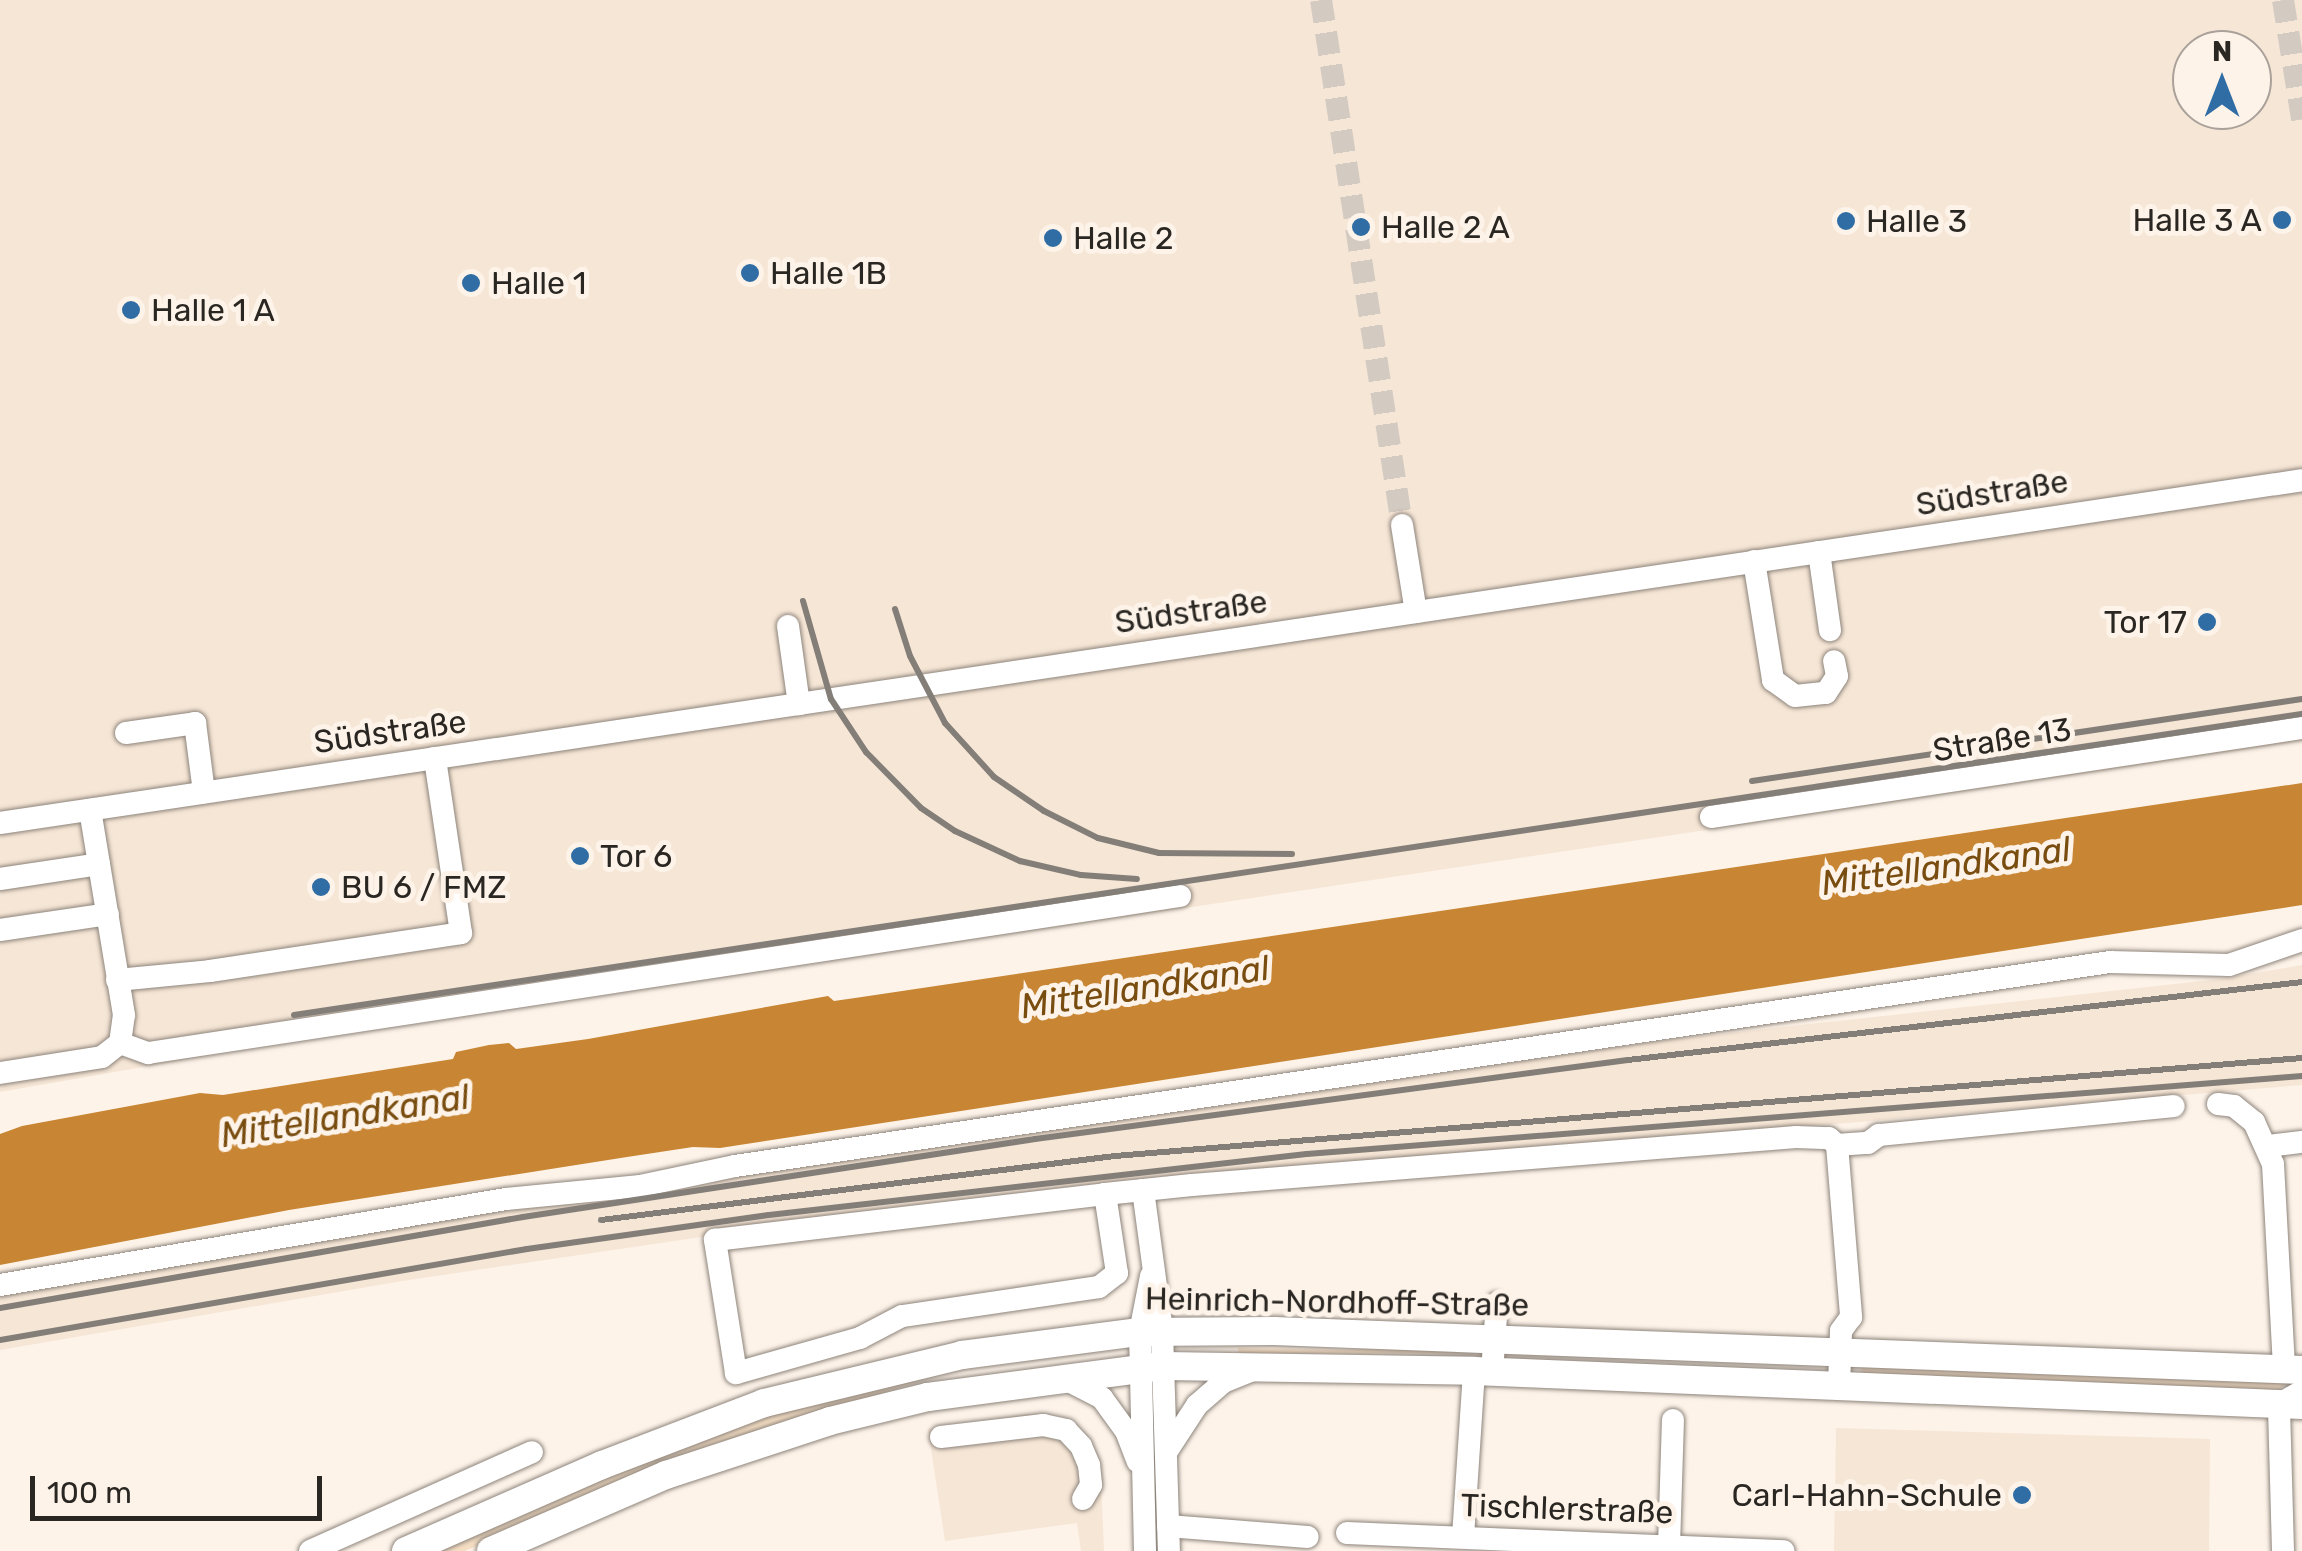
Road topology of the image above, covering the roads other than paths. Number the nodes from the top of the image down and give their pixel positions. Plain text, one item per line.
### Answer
1 (2302, 480) edge
2 (1402, 525) tunnel mouth
3 (1818, 552) junction
4 (1754, 562) junction
5 (1416, 612) junction
6 (788, 626) dead end
7 (1830, 630) dead end
8 (1834, 661) dead end
9 (800, 704) junction
10 (2302, 728) edge
11 (126, 733) dead end
12 (434, 758) junction
13 (204, 792) junction
14 (90, 810) junction
15 (1711, 817) dead end
16 (0, 823) edge
17 (99, 864) junction
18 (0, 879) edge
19 (1180, 896) dead end
20 (108, 914) junction
21 (0, 930) edge
22 (2302, 940) edge
23 (117, 980) junction
24 (120, 1043) junction
25 (0, 1073) edge
26 (2218, 1104) dead end
27 (2174, 1106) dead end
28 (2302, 1142) edge
29 (1837, 1145) junction
30 (2268, 1146) junction
31 (1144, 1199) junction
32 (1106, 1203) junction
33 (0, 1284) edge
34 (1497, 1303) dead end
35 (1151, 1331) junction
36 (1495, 1338) junction
37 (1839, 1352) junction
38 (1266, 1364) junction
39 (1153, 1367) junction
40 (2293, 1369) edge
41 (1483, 1372) junction
42 (1060, 1377) junction
43 (1838, 1386) junction
44 (2294, 1400) edge
45 (1673, 1420) dead end
46 (941, 1437) dead end
47 (1167, 1450) junction
48 (532, 1452) dead end
49 (1143, 1474) junction
50 (1084, 1498) dead end
51 (1168, 1526) junction
52 (1347, 1532) dead end
53 (1463, 1537) junction
54 (1308, 1538) dead end
55 (357, 1542) edge
56 (1669, 1546) junction
57 (310, 1551) edge
58 (406, 1551) edge
59 (491, 1551) edge
60 (1145, 1551) edge
61 (1169, 1551) edge
62 (1784, 1551) edge
63 (2283, 1551) edge

1 - 3 street, Südstraße
2 - 5 street
3 - 4 street, Südstraße
3 - 7 street
4 - 5 street, Südstraße
4 - 8 street
5 - 9 street, Südstraße
6 - 9 street
9 - 12 street, Südstraße
10 - 15 street, Straße 13
11 - 13 street
12 - 13 street, Südstraße
12 - 23 street
13 - 14 street, Südstraße
14 - 16 street, Südstraße
14 - 17 street
17 - 18 street
17 - 20 street
19 - 24 street
20 - 21 street
20 - 23 street
22 - 33 street
23 - 24 street
24 - 25 street
26 - 30 street
27 - 29 street
28 - 30 street
29 - 31 street
29 - 37 street
30 - 40 street
31 - 32 street
31 - 35 street
32 - 32 street
34 - 36 street
35 - 36 main road, Heinrich-Nordhoff-Straße
35 - 39 street
35 - 58 main road, Heinrich-Nordhoff-Straße
36 - 37 main road, Heinrich-Nordhoff-Straße
36 - 41 street
37 - 40 main road, Heinrich-Nordhoff-Straße
37 - 43 street
38 - 39 main road, Heinrich-Nordhoff-Straße
38 - 41 main road, Heinrich-Nordhoff-Straße
38 - 47 street
39 - 42 main road, Heinrich-Nordhoff-Straße
39 - 47 street
39 - 49 street
41 - 43 main road, Heinrich-Nordhoff-Straße
41 - 53 street
42 - 49 street
42 - 59 main road, Heinrich-Nordhoff-Straße
43 - 44 main road, Heinrich-Nordhoff-Straße
44 - 63 street
45 - 56 street
46 - 50 street
47 - 51 street
48 - 55 street
49 - 60 street
51 - 54 street
51 - 61 street
52 - 53 street, Tischlerstraße
53 - 56 street, Tischlerstraße
55 - 57 street
56 - 62 street, Tischlerstraße

